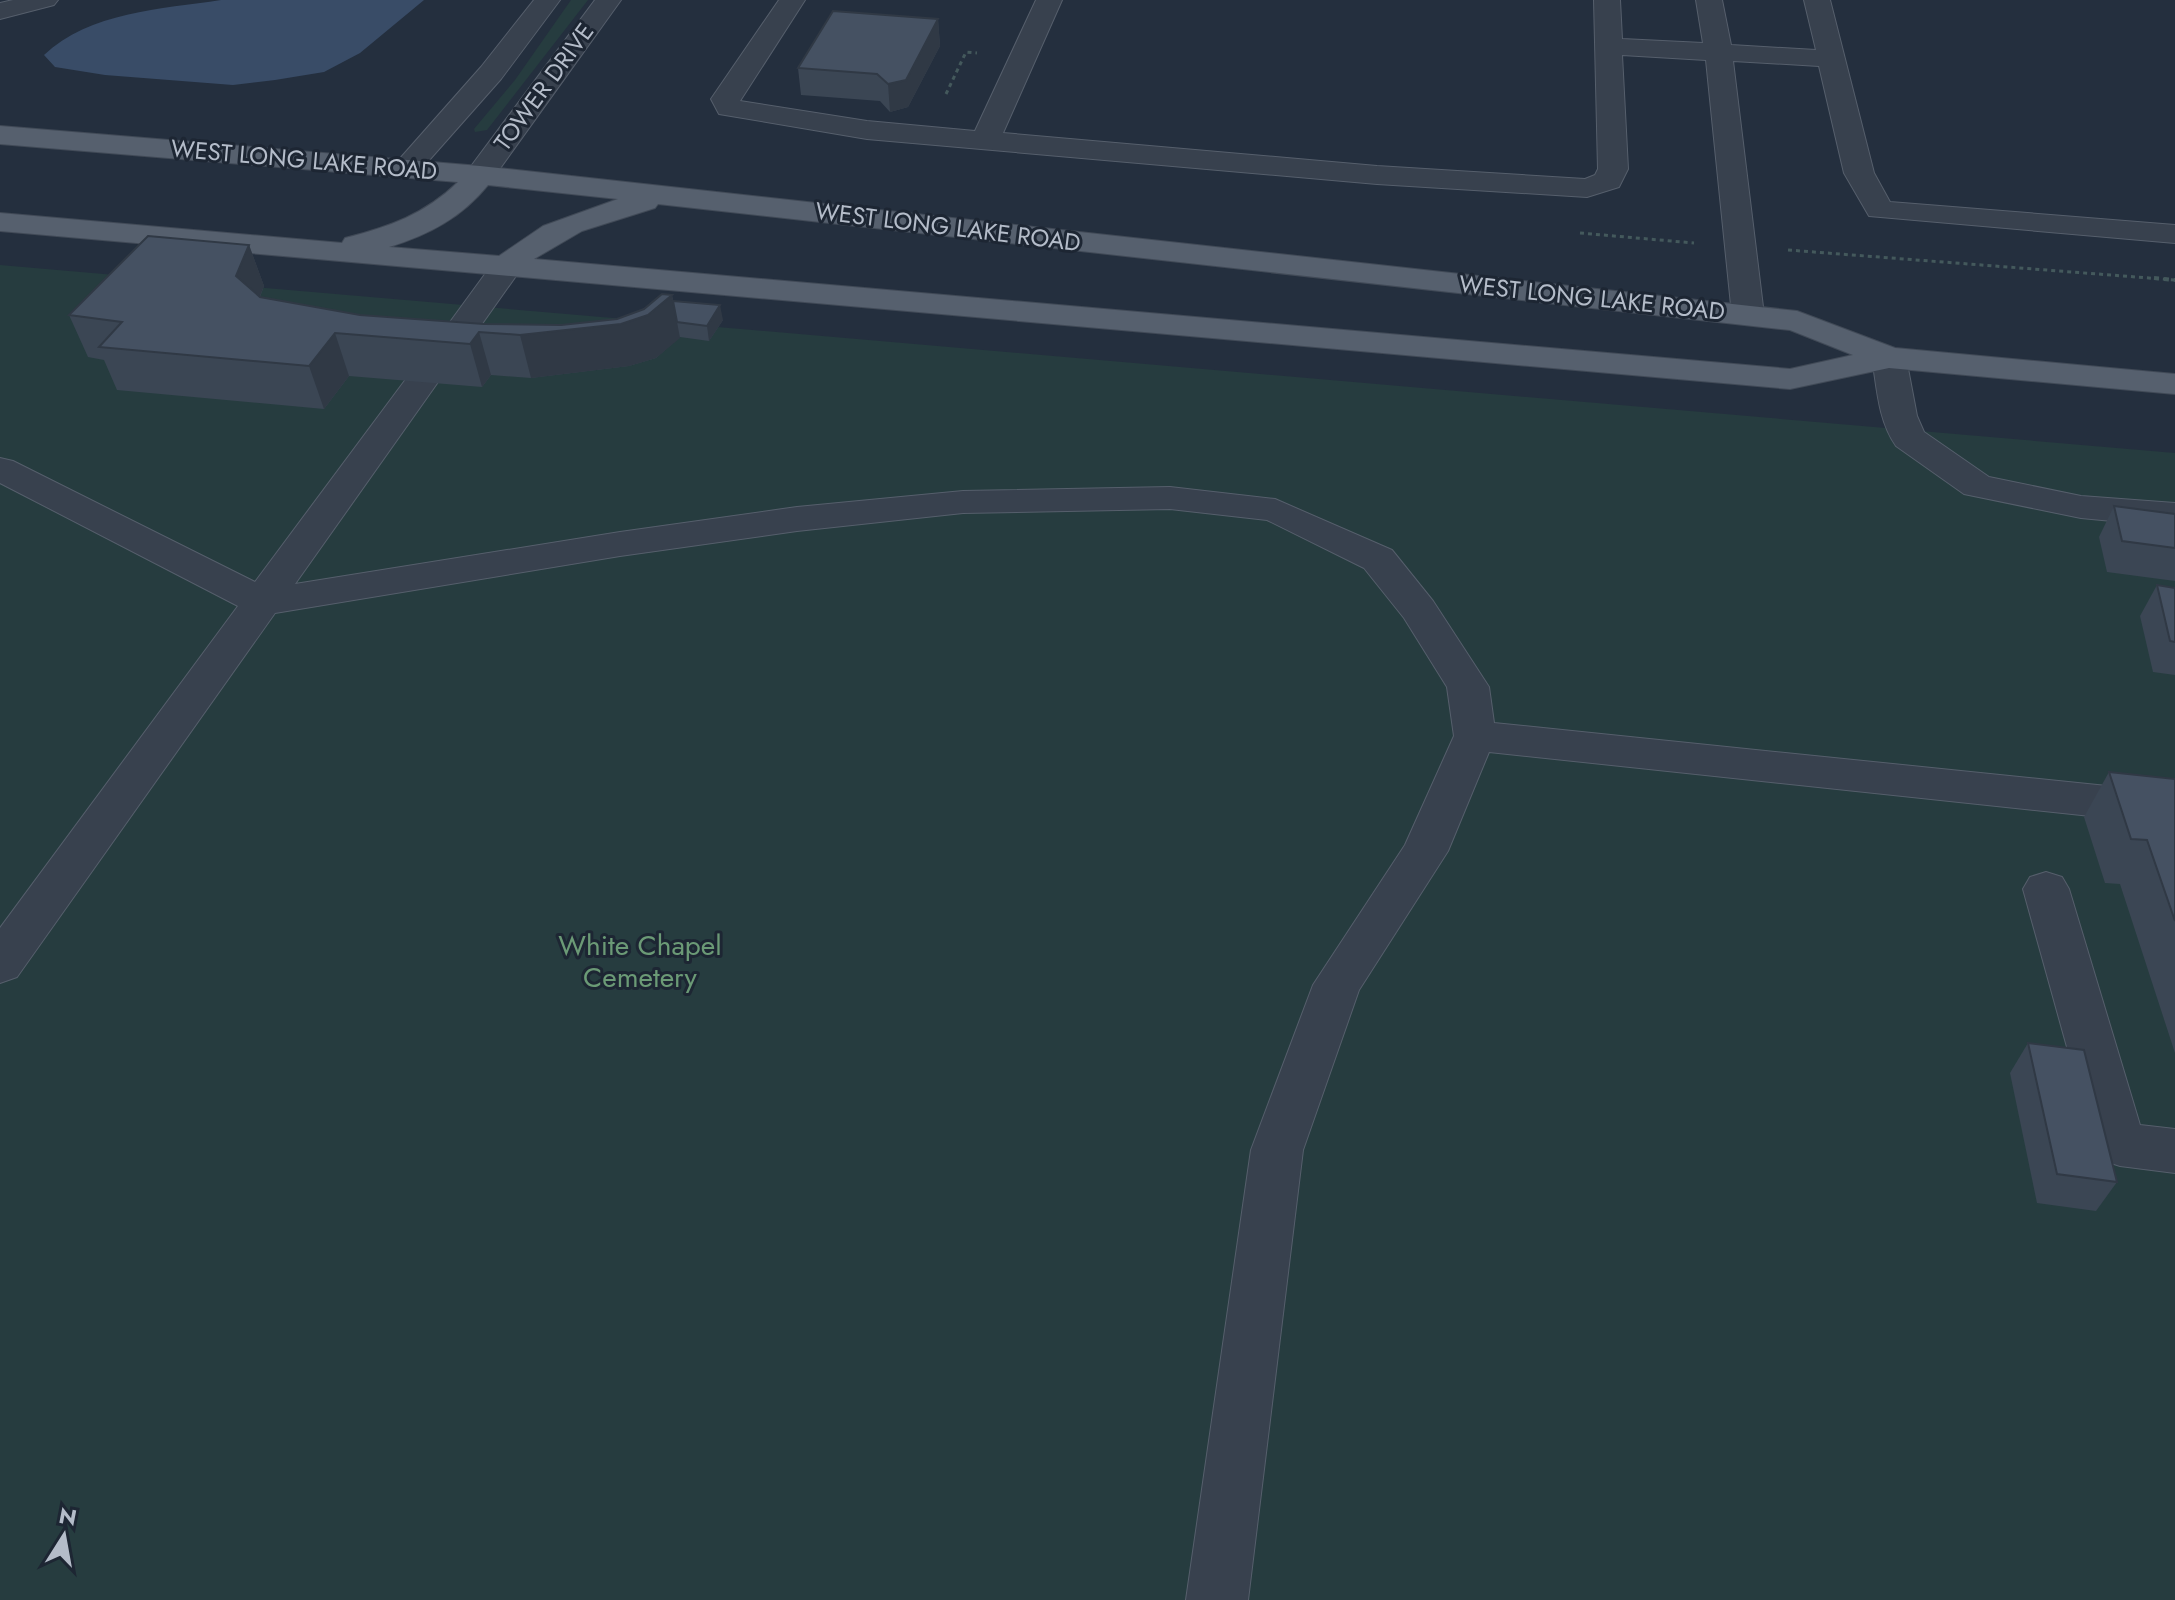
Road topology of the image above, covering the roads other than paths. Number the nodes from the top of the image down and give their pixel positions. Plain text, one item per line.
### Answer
1 (45, 0) edge
2 (547, 0) edge
3 (608, 0) edge
4 (792, 0) edge
5 (1048, 0) edge
6 (1607, 0) edge
7 (1709, 0) edge
8 (1817, 0) edge
9 (0, 11) edge
10 (1610, 46) junction
11 (1719, 55) junction
12 (1832, 59) junction
13 (0, 135) edge
14 (986, 139) junction
15 (406, 169) junction
16 (480, 175) junction
17 (694, 198) junction
18 (0, 222) edge
19 (2175, 234) edge
20 (326, 251) junction
21 (507, 266) junction
22 (1245, 284) junction
23 (1748, 315) junction
24 (1188, 326) junction
25 (1889, 358) junction
26 (2175, 384) edge
27 (0, 469) edge
28 (2175, 515) edge
29 (263, 602) junction
30 (1475, 736) junction
31 (2175, 809) edge
32 (2046, 889) dead end
33 (0, 964) edge
34 (2175, 1151) edge
35 (1217, 1600) edge

1 - 9 street
2 - 15 street, TOWER DRIVE
3 - 16 street, TOWER DRIVE
4 - 14 street
5 - 14 street
6 - 10 street
7 - 11 street
8 - 12 street
10 - 11 street
10 - 14 street
11 - 12 street
11 - 23 street
12 - 19 street
13 - 15 main road, WEST LONG LAKE ROAD
15 - 16 main road, WEST LONG LAKE ROAD
16 - 17 main road, WEST LONG LAKE ROAD
16 - 20 main road
17 - 21 main road
17 - 22 main road, WEST LONG LAKE ROAD
18 - 20 main road, WEST LONG LAKE ROAD
20 - 21 main road, WEST LONG LAKE ROAD
21 - 24 main road, WEST LONG LAKE ROAD
21 - 29 street
22 - 23 main road, WEST LONG LAKE ROAD
22 - 24 main road
23 - 25 main road, WEST LONG LAKE ROAD
24 - 25 main road, WEST LONG LAKE ROAD
25 - 26 main road, WEST LONG LAKE ROAD
25 - 28 street
27 - 29 street
29 - 30 street
29 - 33 street
30 - 31 street
30 - 35 street
32 - 34 street

